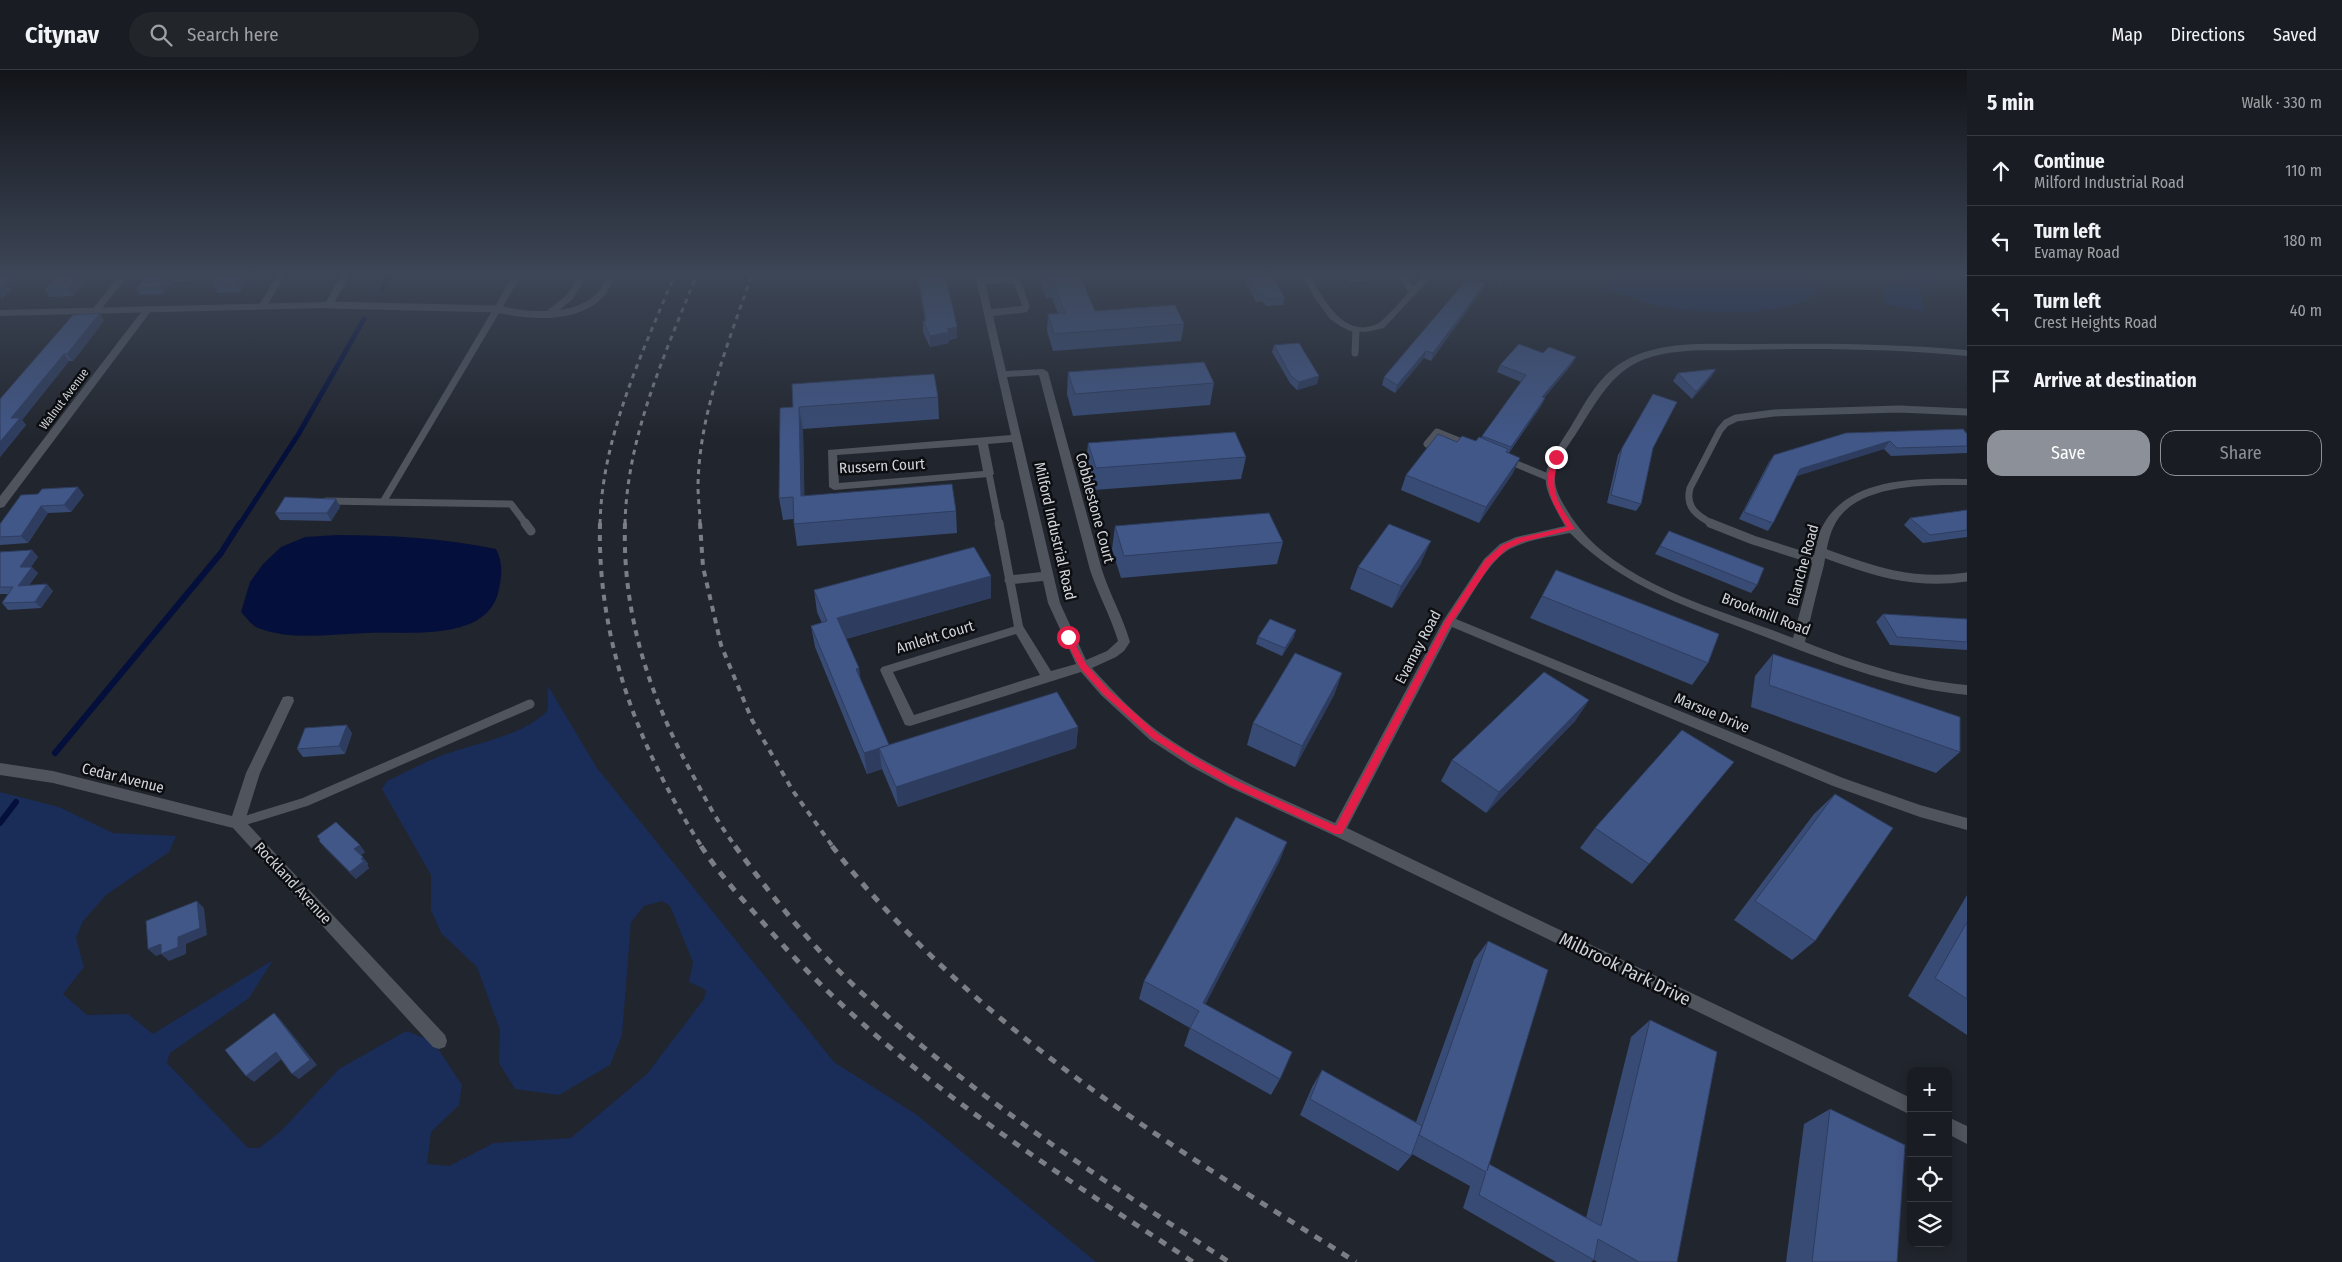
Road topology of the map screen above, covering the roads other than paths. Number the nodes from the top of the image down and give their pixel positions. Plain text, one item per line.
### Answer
1 (132, 330) edge
2 (485, 330) edge
3 (992, 330) edge
4 (1356, 330) joint
5 (1372, 330) edge
6 (1355, 353) dead end
7 (1967, 353) edge
8 (1002, 374) junction
9 (1967, 412) edge
10 (1016, 438) junction
11 (982, 441) junction
12 (1428, 444) edge
13 (1473, 446) edge
14 (1499, 457) edge
15 (989, 474) junction
16 (1550, 478) junction
17 (1967, 482) edge
18 (314, 501) edge
19 (383, 502) junction
20 (0, 504) edge
21 (1571, 529) junction
22 (531, 531) dead end
23 (1820, 557) junction
24 (1047, 576) junction
25 (1967, 576) edge
26 (1009, 580) junction
27 (1449, 621) junction
28 (1019, 629) junction
29 (1798, 644) junction
30 (1083, 666) junction
31 (1048, 677) junction
32 (1967, 690) edge
33 (288, 701) dead end
34 (530, 704) dead end
35 (0, 769) edge
36 (237, 823) junction
37 (1967, 824) edge
38 (1338, 831) junction
39 (439, 1041) dead end
40 (1907, 1105) edge
41 (1952, 1128) edge
42 (1967, 1134) edge

1 - 20 street, Walnut Avenue
2 - 19 lane
3 - 8 street, Milford Industrial Road
4 - 5 street
4 - 6 lane
7 - 16 street
8 - 10 street, Milford Industrial Road
8 - 30 street, Cobblestone Court
9 - 23 lane
10 - 11 street, Russern Court
10 - 24 street, Milford Industrial Road
11 - 15 street
11 - 15 street, Russern Court
12 - 13 lane
14 - 16 lane
15 - 26 lane
16 - 21 street, Brookmill Road
17 - 23 street, Blanche Road
18 - 19 lane
19 - 22 lane
21 - 27 street, Evamay Road
21 - 29 street, Brookmill Road
23 - 25 lane
23 - 29 street, Blanche Road
24 - 26 lane
24 - 30 street, Milford Industrial Road
26 - 28 lane
27 - 37 street, Marsue Drive
27 - 38 street, Evamay Road
28 - 31 street
28 - 31 street, Amleht Court
29 - 32 street, Brookmill Road
30 - 31 street, Amleht Court
30 - 38 street, Milford Industrial Road
33 - 36 street
34 - 36 lane
35 - 36 street, Cedar Avenue
36 - 39 street, Rockland Avenue
38 - 40 street, Milbrook Park Drive
41 - 42 street

